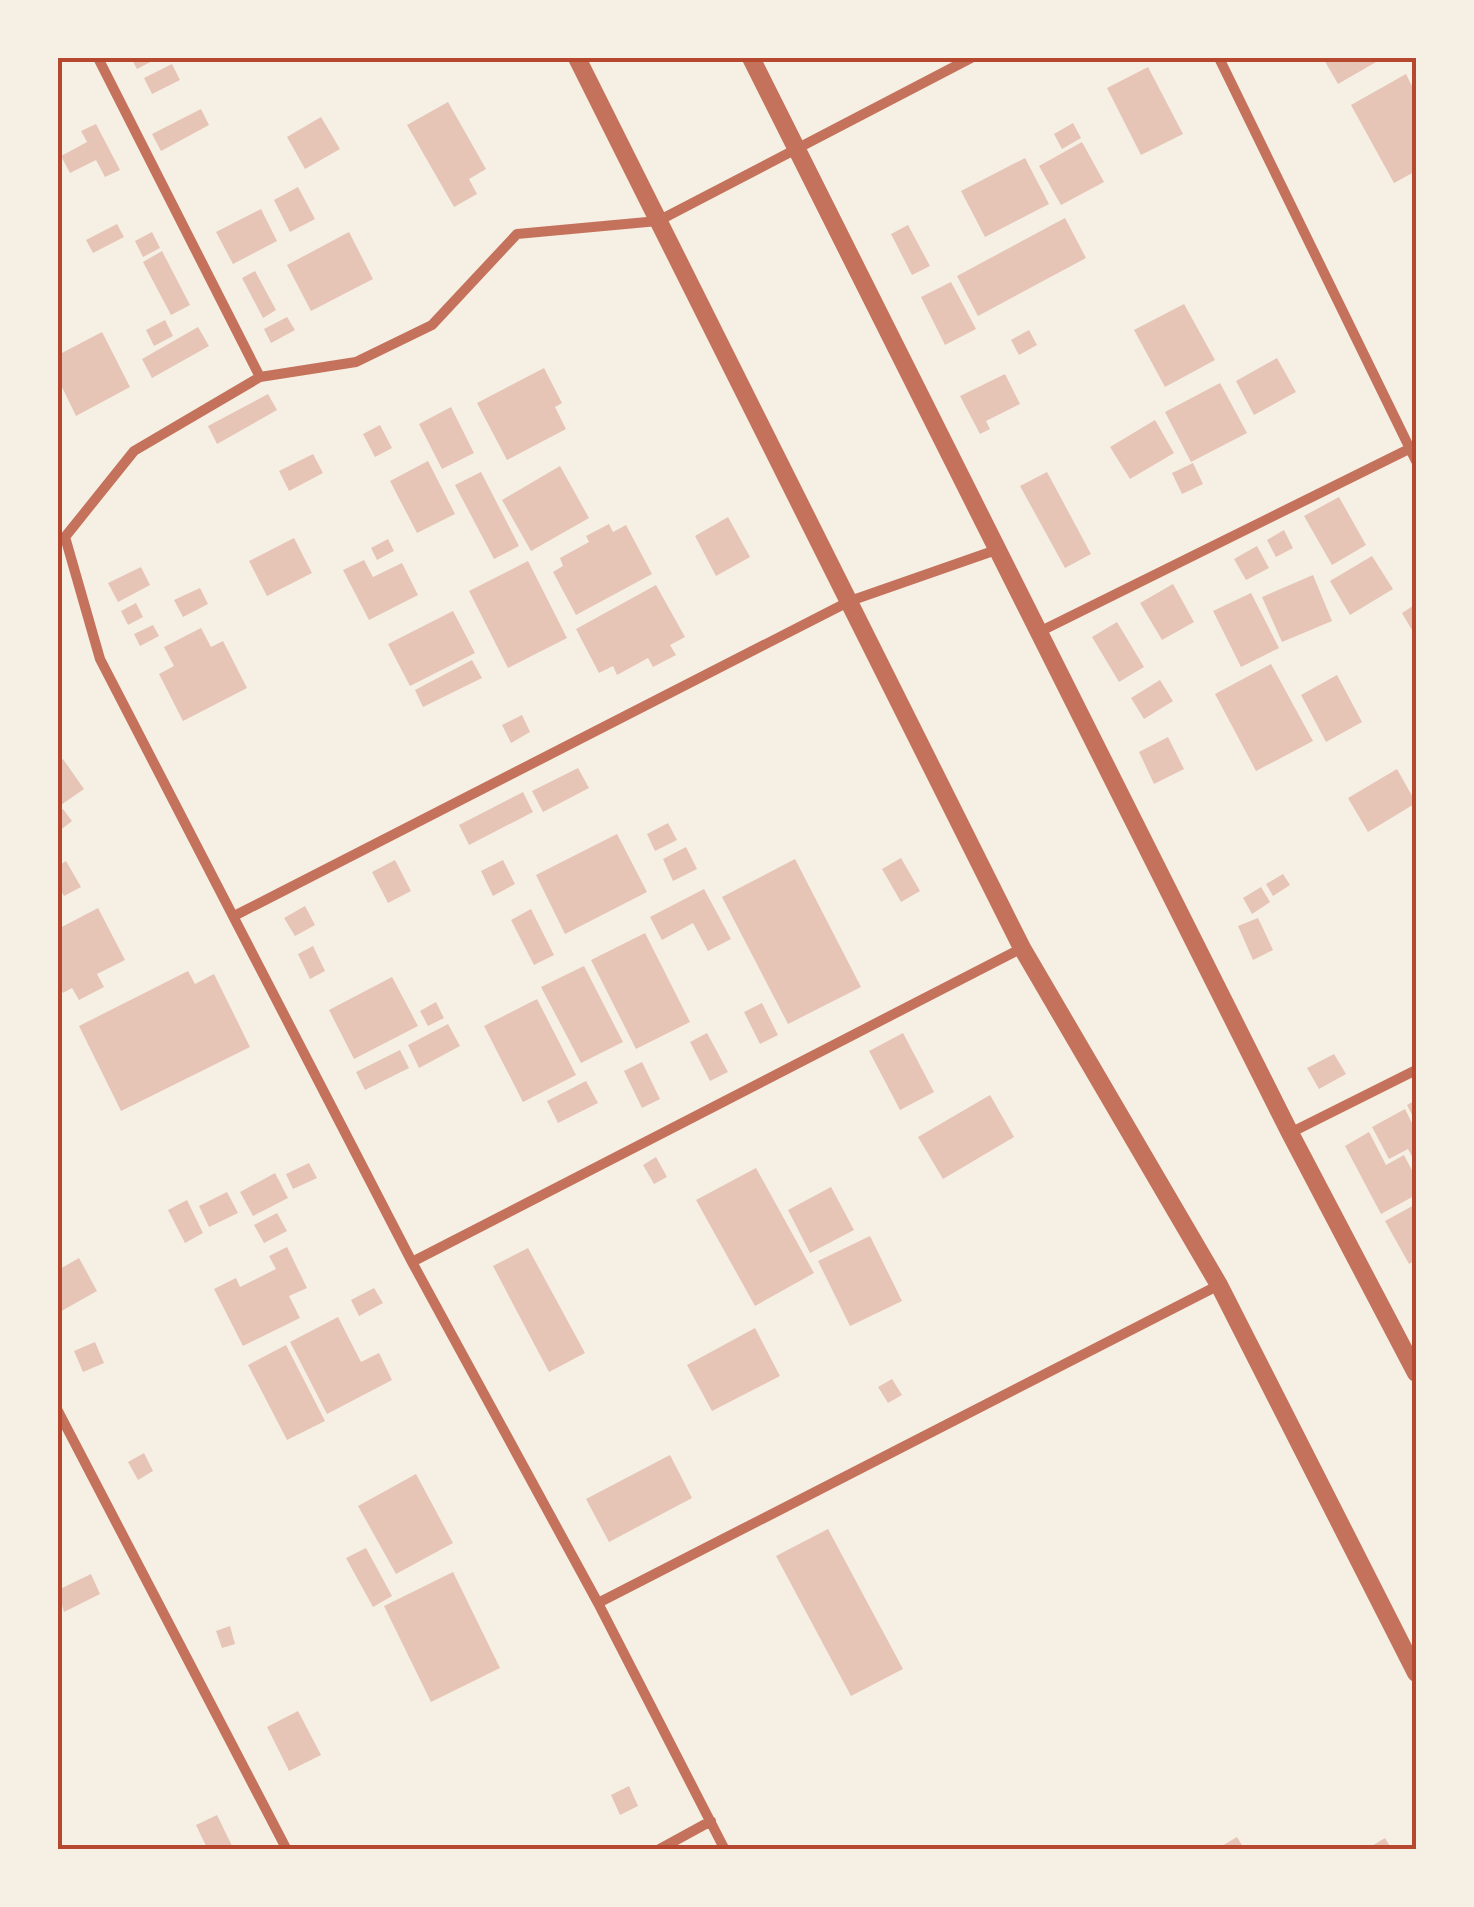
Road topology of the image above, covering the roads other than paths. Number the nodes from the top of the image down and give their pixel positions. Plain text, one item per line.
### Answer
1 (98, 58) edge
2 (577, 58) edge
3 (751, 58) edge
4 (970, 58) edge
5 (1219, 58) edge
6 (798, 144) junction
7 (658, 222) junction
8 (260, 377) junction
9 (1413, 446) edge
10 (1416, 461) edge
11 (58, 524) edge
12 (65, 538) junction
13 (996, 550) junction
14 (850, 602) junction
15 (1038, 633) junction
16 (234, 916) junction
17 (1022, 948) junction
18 (1416, 1070) edge
19 (1290, 1132) junction
20 (412, 1262) junction
21 (1219, 1286) junction
22 (1416, 1373) edge
23 (58, 1411) edge
24 (598, 1603) junction
25 (1416, 1673) edge
26 (711, 1821) junction
27 (287, 1850) edge
28 (658, 1850) edge
29 (724, 1850) edge

1 - 8 street
2 - 7 street
3 - 6 street
4 - 6 street
5 - 9 street
6 - 7 street
6 - 13 street
7 - 8 street
7 - 14 street
8 - 12 street
9 - 10 street
9 - 15 street
11 - 12 street
12 - 16 street
13 - 14 street
13 - 15 street
14 - 16 street
14 - 17 street
15 - 19 street
16 - 20 street
17 - 20 street
17 - 21 street
18 - 19 street
19 - 22 street
20 - 24 street
21 - 24 street
21 - 25 street
23 - 27 street
24 - 26 street
26 - 28 street
26 - 29 street

